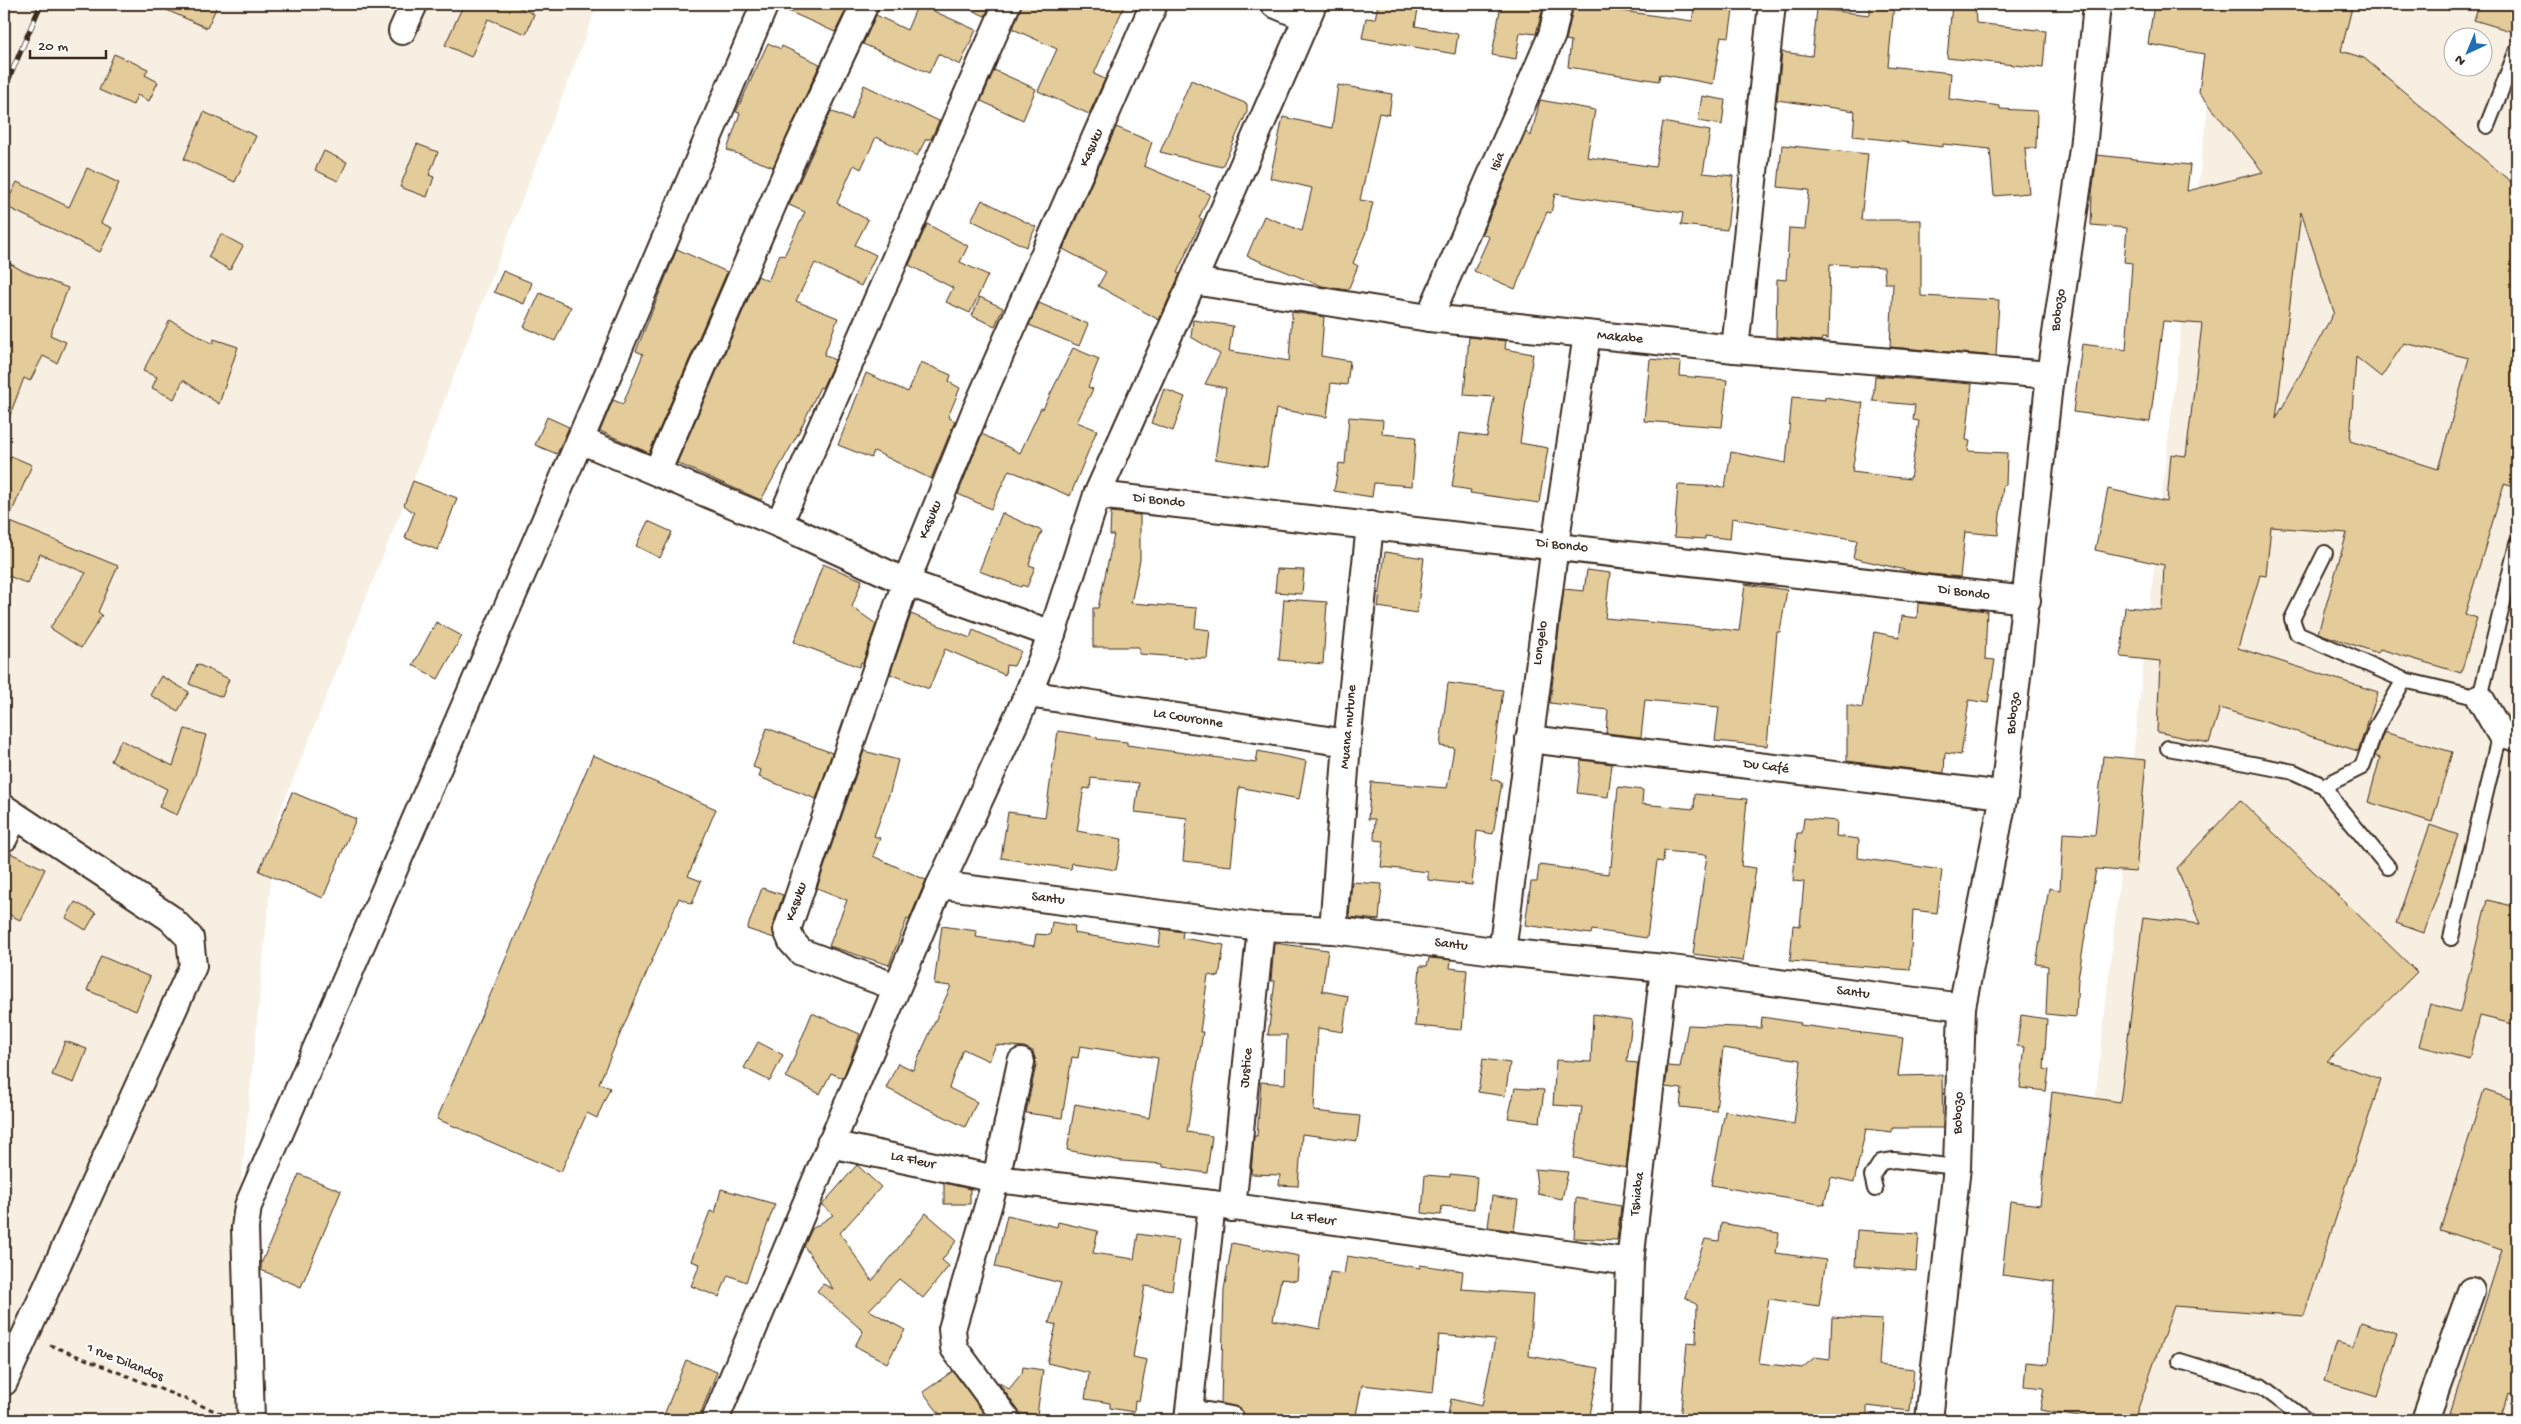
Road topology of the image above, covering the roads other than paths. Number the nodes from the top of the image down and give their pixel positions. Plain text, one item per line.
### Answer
1 (414, 4) edge
2 (766, 4) edge
3 (865, 4) edge
4 (1007, 4) edge
5 (1154, 4) edge
6 (1274, 4) edge
7 (1559, 4) edge
8 (1772, 4) edge
9 (2097, 4) edge
10 (1310, 11) edge
11 (402, 30) dead end
12 (2517, 50) edge
13 (2487, 126) dead end
14 (1193, 281) junction
15 (1429, 318) junction
16 (1587, 335) junction
17 (1735, 349) junction
18 (2050, 375) junction
19 (580, 440) junction
20 (657, 472) junction
21 (1097, 494) junction
22 (779, 524) junction
23 (1370, 525) junction
24 (2517, 544) edge
25 (1554, 545) junction
26 (2325, 553) dead end
27 (906, 582) junction
28 (2026, 600) junction
29 (1052, 634) junction
30 (2404, 680) junction
31 (1028, 694) junction
32 (2480, 698) junction
33 (2508, 736) edge
34 (1529, 739) junction
35 (1347, 743) junction
36 (2168, 748) dead end
37 (2324, 786) junction
38 (2004, 795) junction
39 (7, 821) edge
40 (2388, 867) dead end
41 (940, 885) junction
42 (1261, 927) junction
43 (1333, 930) junction
44 (2450, 938) dead end
45 (1502, 952) junction
46 (1664, 968) junction
47 (896, 987) junction
48 (1962, 1007) junction
49 (1021, 1062) dead end
50 (830, 1144) junction
51 (1957, 1168) junction
52 (996, 1179) junction
53 (1875, 1189) dead end
54 (1222, 1206) junction
55 (1630, 1262) junction
56 (2470, 1291) dead end
57 (2180, 1361) dead end
58 (4, 1382) edge
59 (1188, 1417) edge
60 (240, 1418) edge
61 (715, 1420) edge
62 (1007, 1420) edge
63 (1232, 1420) edge
64 (1625, 1420) edge
65 (1929, 1420) edge
66 (2306, 1420) edge
67 (2425, 1420) edge

1 - 11 street
2 - 19 street
3 - 20 street
4 - 22 street
5 - 27 street, Kasuku
6 - 10 street
7 - 15 street, Isia
8 - 17 street
9 - 18 street, Bobozo
10 - 14 street
12 - 13 lane
14 - 15 street, Makabe
14 - 21 street
15 - 16 street, Makabe
16 - 17 street, Makabe
16 - 25 street, Longelo
17 - 18 street, Makabe
18 - 28 street, Bobozo
19 - 20 street
19 - 60 street
20 - 22 street
21 - 23 street, Di Bondo
21 - 29 street
22 - 27 street
23 - 25 street, Di Bondo
23 - 35 street, Muana mutune
24 - 32 lane
25 - 28 street, Di Bondo
25 - 34 street, Longelo
26 - 30 lane
27 - 29 street
27 - 47 street, Kasuku
28 - 38 street, Bobozo
29 - 31 street
30 - 32 lane
30 - 37 lane
31 - 35 street, La Couronne
31 - 41 street
32 - 33 street
33 - 44 lane
34 - 38 street, Du Café
34 - 45 street, Longelo
35 - 43 street, Muana mutune
36 - 37 lane
37 - 40 lane
38 - 48 street, Bobozo
39 - 58 street
41 - 42 street, Santu
41 - 47 street
42 - 43 street, Santu
42 - 54 street, Justice
43 - 45 street, Santu
45 - 46 street, Santu
46 - 48 street, Santu
46 - 55 street, Tshiaba
47 - 50 street
48 - 51 street, Bobozo
49 - 52 street
50 - 52 street, La Fleur
50 - 61 street
51 - 53 lane
51 - 65 street, Bobozo
52 - 54 street, La Fleur
52 - 62 street
54 - 55 street, La Fleur
54 - 59 street, Justice
55 - 64 street, Tshiaba
56 - 67 street
57 - 66 lane
59 - 63 street

